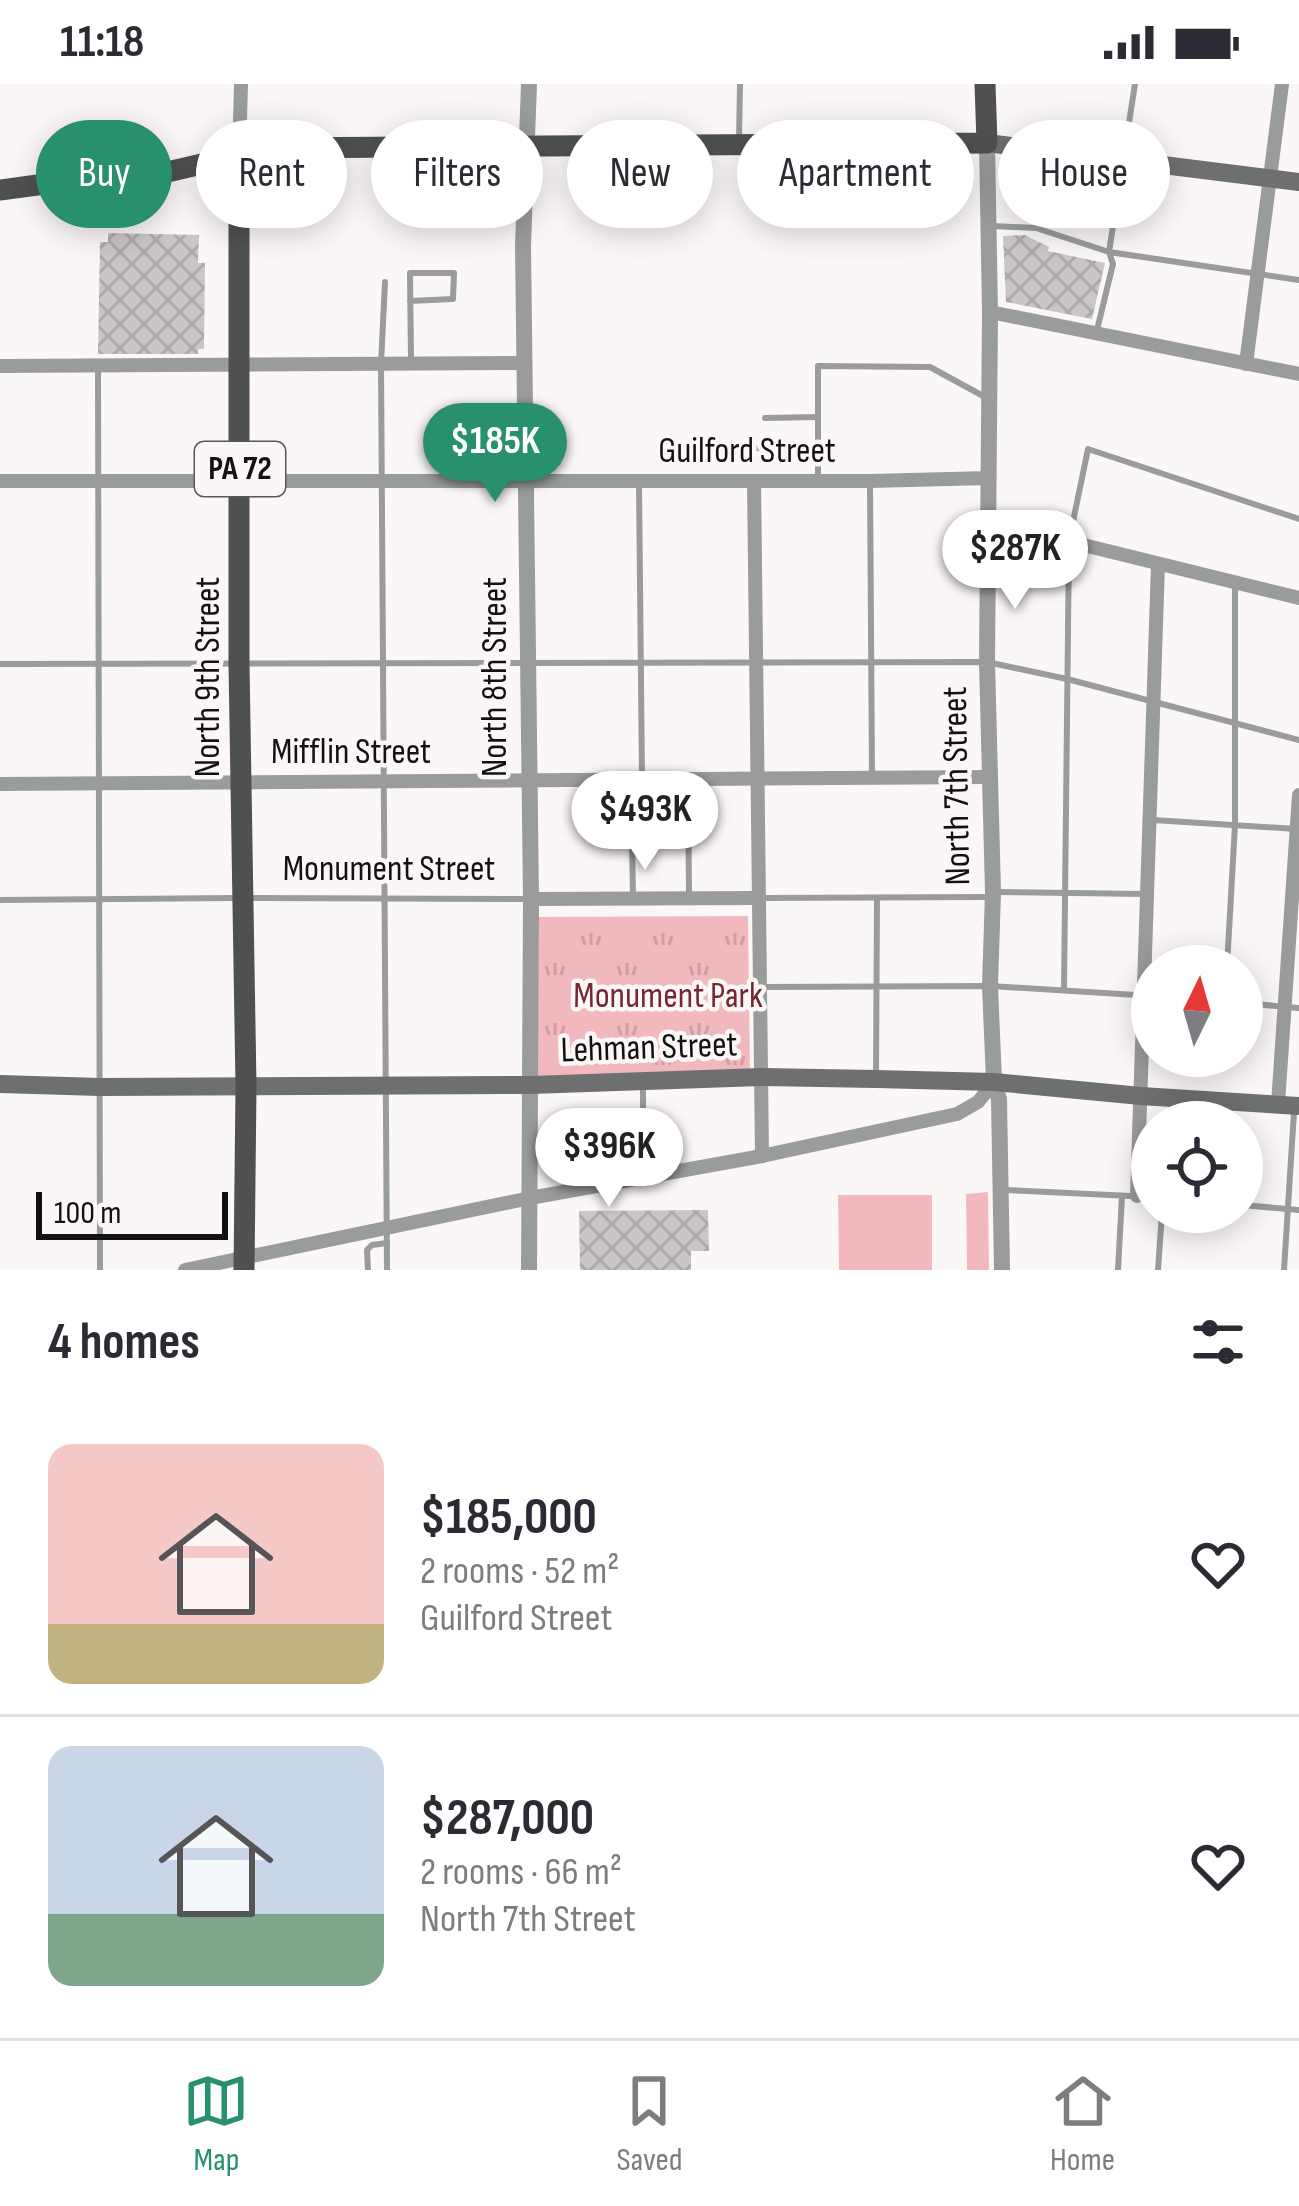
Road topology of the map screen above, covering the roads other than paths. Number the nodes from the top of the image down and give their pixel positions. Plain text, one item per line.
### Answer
1 (242, 84) edge
2 (529, 84) edge
3 (740, 84) edge
4 (985, 84) edge
5 (1135, 84) edge
6 (1282, 84) edge
7 (240, 120) edge
8 (528, 120) edge
9 (739, 120) edge
10 (1130, 120) edge
11 (974, 143) edge
12 (987, 143) junction
13 (998, 144) edge
14 (737, 145) edge
15 (543, 147) edge
16 (196, 165) edge
17 (1170, 166) edge
18 (1270, 178) junction
19 (1299, 182) edge
20 (0, 190) edge
21 (989, 226) junction
22 (239, 228) edge
23 (524, 228) edge
24 (1113, 228) edge
25 (1109, 252) junction
26 (1258, 274) junction
27 (1299, 280) edge
28 (385, 282) dead end
29 (410, 301) junction
30 (990, 312) junction
31 (1096, 334) junction
32 (524, 363) junction
33 (240, 364) junction
34 (382, 364) junction
35 (411, 364) junction
36 (1246, 364) junction
37 (98, 365) junction
38 (0, 366) edge
39 (1299, 374) edge
40 (989, 398) junction
41 (818, 417) junction
42 (765, 418) dead end
43 (748, 448) dead end
44 (818, 448) junction
45 (989, 478) junction
46 (527, 480) junction
47 (0, 481) edge
48 (240, 481) junction
49 (382, 481) junction
50 (754, 481) junction
51 (818, 481) junction
52 (98, 482) junction
53 (639, 482) junction
54 (870, 482) junction
55 (1299, 519) edge
56 (990, 522) junction
57 (1069, 541) junction
58 (1158, 565) junction
59 (1235, 584) junction
60 (1299, 598) edge
61 (756, 660) junction
62 (871, 660) junction
63 (530, 661) junction
64 (641, 661) junction
65 (383, 662) junction
66 (987, 662) junction
67 (98, 663) junction
68 (0, 664) edge
69 (239, 664) junction
70 (1067, 679) junction
71 (1152, 702) junction
72 (1234, 722) junction
73 (1299, 740) edge
74 (991, 778) junction
75 (688, 779) junction
76 (757, 779) junction
77 (872, 779) junction
78 (529, 781) junction
79 (637, 781) junction
80 (242, 782) junction
81 (384, 782) junction
82 (0, 784) edge
83 (99, 784) junction
84 (1299, 795) edge
85 (1150, 820) junction
86 (1235, 825) junction
87 (1298, 829) edge
88 (1064, 893) junction
89 (1147, 894) junction
90 (993, 895) junction
91 (633, 897) junction
92 (244, 898) junction
93 (759, 898) junction
94 (877, 898) junction
95 (99, 899) junction
96 (531, 899) junction
97 (689, 899) junction
98 (0, 900) edge
99 (384, 900) junction
100 (1148, 945) edge
101 (1228, 945) edge
102 (990, 986) junction
103 (759, 987) junction
104 (877, 987) junction
105 (1064, 989) junction
106 (1131, 995) edge
107 (1292, 1007) edge
108 (761, 1077) junction
109 (1142, 1077) edge
110 (876, 1078) junction
111 (643, 1080) junction
112 (994, 1082) junction
113 (0, 1084) edge
114 (531, 1085) junction
115 (245, 1086) junction
116 (385, 1086) junction
117 (100, 1087) junction
118 (1141, 1096) junction
119 (1141, 1101) edge
120 (1290, 1105) edge
121 (762, 1156) junction
122 (643, 1179) junction
123 (1002, 1190) junction
124 (1131, 1196) edge
125 (530, 1198) junction
126 (1263, 1207) edge
127 (1287, 1209) junction
128 (1299, 1210) edge
129 (1131, 1219) edge
130 (1161, 1233) edge
131 (387, 1236) junction
132 (244, 1264) edge
133 (100, 1270) edge
134 (185, 1270) edge
135 (368, 1270) edge
136 (387, 1270) edge
137 (529, 1270) edge
138 (1002, 1270) edge
139 (1118, 1270) edge
140 (1158, 1270) edge
141 (1284, 1270) edge

1 - 7 street, North 9th Street
2 - 8 street, North 8th Street
3 - 9 lane
4 - 12 main road, North 7th Street
5 - 10 lane
6 - 18 street
11 - 12 main road
12 - 13 main road
12 - 21 street, North 7th Street
14 - 15 main road
16 - 20 main road
17 - 18 main road
18 - 19 main road
18 - 26 street
21 - 25 lane
21 - 30 street, North 7th Street
22 - 33 main road, North 9th Street / PA 72
23 - 32 street, North 8th Street
24 - 25 lane
25 - 26 lane
25 - 31 lane
26 - 27 lane
26 - 36 street
28 - 34 lane
29 - 29 lane
29 - 35 lane
30 - 31 street
30 - 40 street, North 7th Street
31 - 36 street
32 - 35 street
32 - 46 street, North 8th Street
33 - 34 street
33 - 37 street
33 - 48 main road, North 9th Street / PA 72
34 - 35 street
34 - 49 lane
36 - 39 street
37 - 38 street
37 - 52 lane
40 - 41 lane
40 - 45 street, North 7th Street
41 - 42 lane
41 - 44 lane
43 - 44 lane
44 - 51 lane
45 - 54 street, Guilford Street
45 - 56 street, North 7th Street
46 - 49 street, Guilford Street
46 - 53 street, Guilford Street
46 - 63 street, North 8th Street
47 - 52 street, Guilford Street
48 - 49 street, Guilford Street
48 - 52 street, Guilford Street
48 - 69 main road, North 9th Street / PA 72
49 - 65 lane
50 - 51 street, Guilford Street
50 - 53 street, Guilford Street
50 - 61 street
51 - 54 street, Guilford Street
52 - 67 lane
53 - 64 lane
54 - 62 lane
55 - 57 lane
56 - 57 street
56 - 66 street, North 7th Street
57 - 58 street
57 - 70 lane
58 - 59 street
58 - 71 street
59 - 60 street
59 - 72 lane
61 - 62 lane
61 - 64 lane
61 - 76 street
62 - 66 lane
62 - 77 lane
63 - 64 lane
63 - 65 lane
63 - 78 street, North 8th Street
64 - 79 lane
65 - 69 lane
65 - 81 lane
66 - 70 lane
66 - 74 street, North 7th Street
67 - 68 lane
67 - 69 lane
67 - 83 lane
69 - 80 main road, North 9th Street / PA 72
70 - 71 lane
70 - 88 lane
71 - 72 lane
71 - 85 street
72 - 73 lane
72 - 86 lane
74 - 77 street, Mifflin Street
74 - 90 street, North 7th Street
75 - 76 street, Mifflin Street
75 - 79 street, Mifflin Street
75 - 97 lane
76 - 77 street, Mifflin Street
76 - 93 street
78 - 79 street, Mifflin Street
78 - 81 street, Mifflin Street
78 - 96 street, North 8th Street
79 - 91 lane
80 - 81 street, Mifflin Street
80 - 83 street, Mifflin Street
80 - 92 main road, North 9th Street / PA 72
81 - 99 lane
82 - 83 street, Mifflin Street
83 - 95 lane
84 - 87 street
85 - 86 lane
85 - 89 street
86 - 87 lane
86 - 101 lane
87 - 107 street
88 - 89 lane, Monument Street
88 - 90 lane, Monument Street
88 - 105 lane
89 - 100 street
90 - 94 lane, Monument Street
90 - 102 street, North 7th Street
91 - 96 street, Monument Street
91 - 97 street, Monument Street
92 - 95 lane, Monument Street
92 - 99 lane, Monument Street
92 - 115 main road, North 9th Street / PA 72
93 - 94 lane, Monument Street
93 - 97 street, Monument Street
93 - 103 street
94 - 104 lane
95 - 98 lane, Monument Street
95 - 117 lane
96 - 99 lane, Monument Street
96 - 114 street, North 8th Street
99 - 116 lane
102 - 104 lane
102 - 105 lane
102 - 112 street, North 7th Street
103 - 104 lane
103 - 108 street
104 - 110 lane
105 - 106 lane
107 - 120 street
108 - 110 main road, Lehman Street
108 - 111 main road, Lehman Street
108 - 121 street
109 - 118 street
110 - 112 main road, Lehman Street
111 - 114 main road, Lehman Street
111 - 122 lane
112 - 118 main road, Lehman Street
112 - 121 street
112 - 123 street, North 7th Street
113 - 117 main road, Lehman Street
114 - 116 main road, Lehman Street
114 - 125 street, North 8th Street
115 - 116 main road, Lehman Street
115 - 117 main road, Lehman Street
115 - 132 main road, North 9th Street / PA 72
116 - 131 lane
117 - 133 lane
118 - 119 street
118 - 120 main road, Lehman Street
120 - 127 lane
121 - 122 street
122 - 125 street
123 - 124 lane
123 - 138 street, North 7th Street
125 - 131 street
125 - 137 street, North 8th Street
126 - 127 lane
127 - 128 lane
127 - 141 lane
129 - 139 lane
130 - 140 lane
131 - 132 street
131 - 135 lane
131 - 136 lane
132 - 134 street

